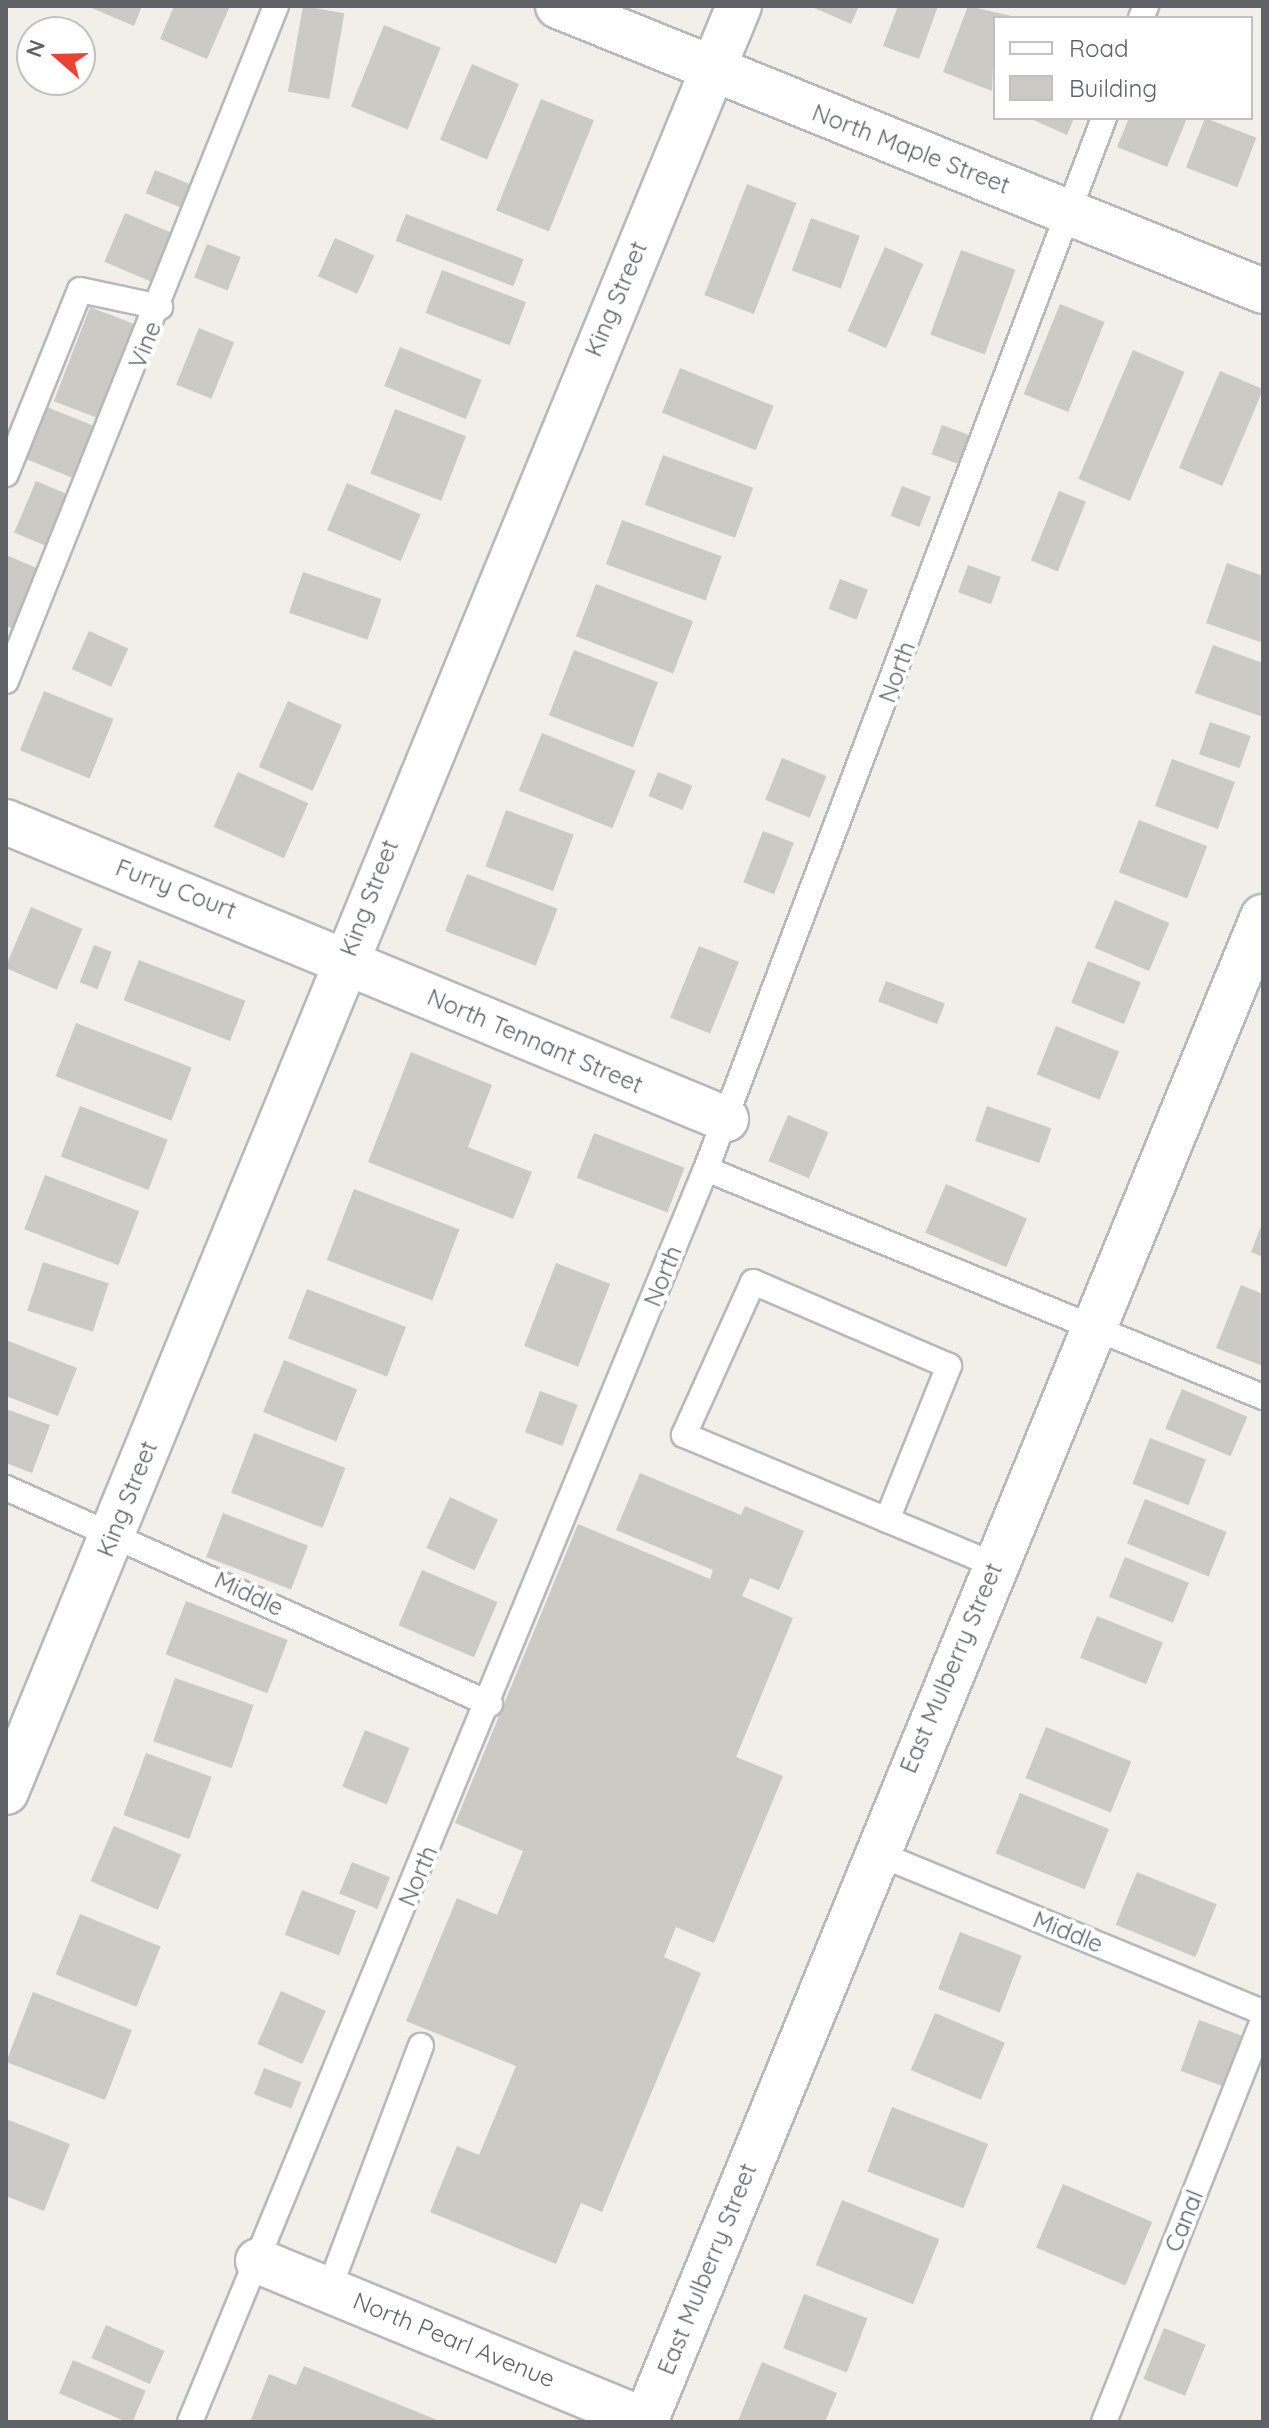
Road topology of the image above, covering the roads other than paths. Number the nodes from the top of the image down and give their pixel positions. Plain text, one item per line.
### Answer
1 (276, 6) edge
2 (558, 6) edge
3 (739, 6) edge
4 (711, 72) junction
5 (1103, 120) edge
6 (1070, 209) junction
7 (1263, 291) edge
8 (160, 307) junction
9 (6, 474) edge
10 (6, 681) edge
11 (6, 822) edge
12 (1263, 917) edge
13 (346, 958) junction
14 (726, 1119) junction
15 (706, 1169) junction
16 (1093, 1327) junction
17 (1263, 1397) edge
18 (6, 1488) edge
19 (887, 1520) junction
20 (113, 1532) junction
21 (995, 1565) junction
22 (490, 1704) junction
23 (6, 1792) edge
24 (874, 1852) junction
25 (1263, 2012) edge
26 (1263, 2020) edge
27 (421, 2046) dead end
28 (258, 2261) junction
29 (329, 2289) junction
30 (190, 2422) edge
31 (646, 2422) edge
32 (1104, 2422) edge

1 - 8 lane, Vine
2 - 4 street, North Maple Street
3 - 4 street, King Street
4 - 6 street, North Maple Street
4 - 13 street, King Street
5 - 6 lane, North
6 - 7 street, North Maple Street
6 - 14 lane, North
8 - 9 lane
8 - 10 lane, Vine
11 - 13 street, Furry Court
12 - 16 street, East Mulberry Street
13 - 14 street, North Tennant Street
13 - 20 street, King Street
14 - 15 lane, North
15 - 16 lane
15 - 22 lane, North
16 - 17 lane
16 - 21 street, East Mulberry Street
18 - 20 lane, Middle
19 - 19 lane
19 - 21 lane
20 - 22 lane, Middle
20 - 23 street, King Street
21 - 24 street, East Mulberry Street
22 - 28 lane, North
24 - 25 lane, Middle
24 - 31 street, East Mulberry Street
26 - 32 lane, Canal
27 - 29 lane
28 - 29 street, North Pearl Avenue
28 - 30 lane, North
29 - 31 street, North Pearl Avenue

